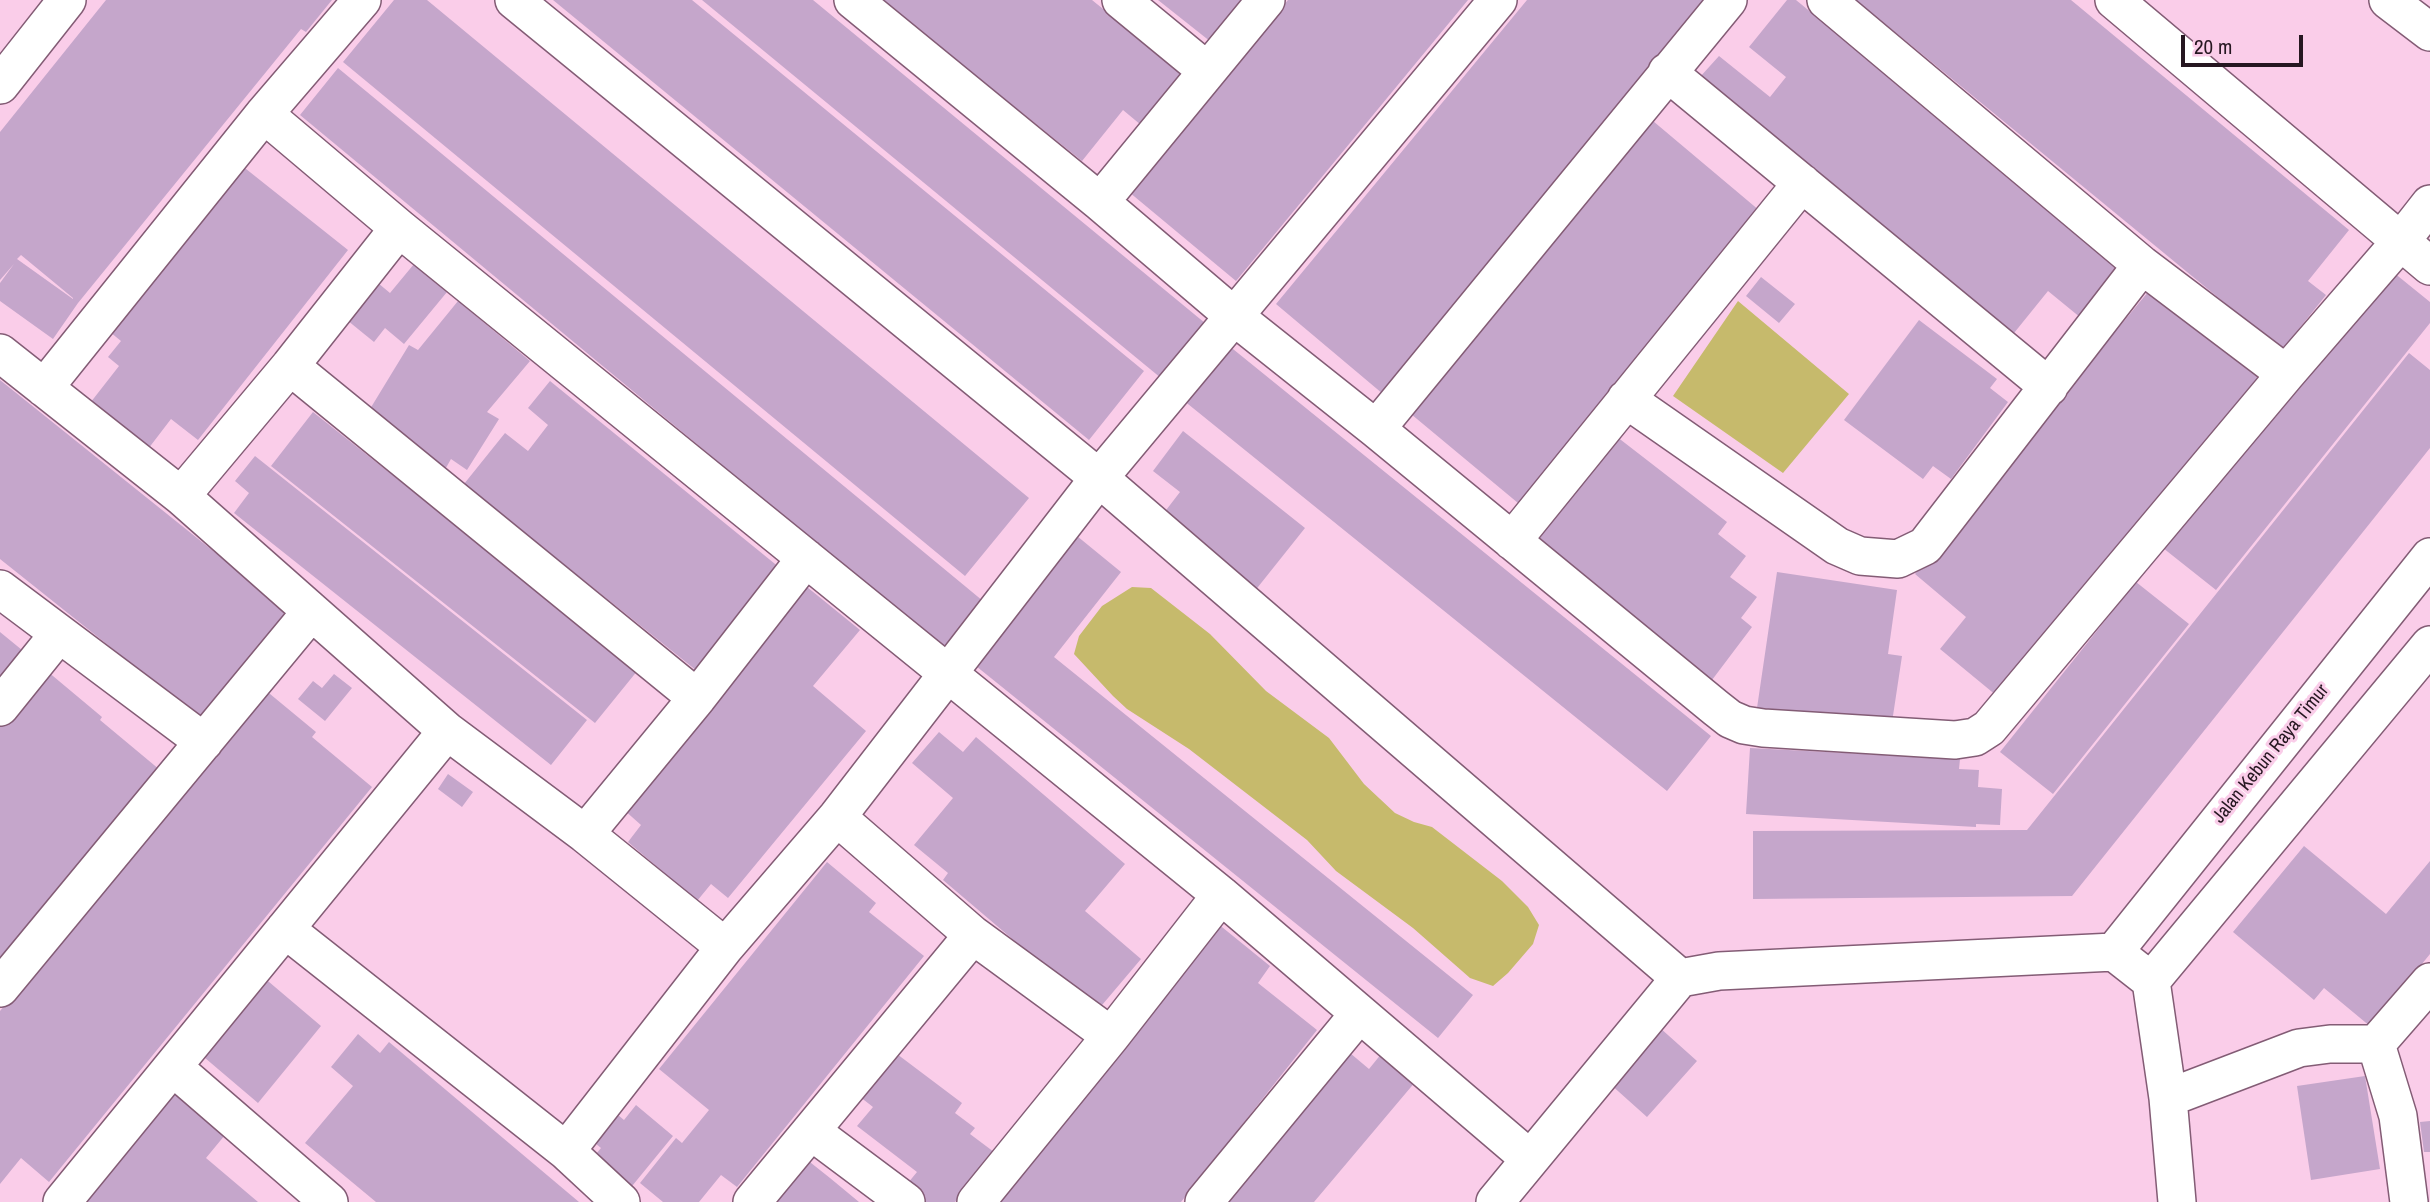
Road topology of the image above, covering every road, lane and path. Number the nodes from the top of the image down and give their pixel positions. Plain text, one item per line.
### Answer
1 (67, 0) edge
2 (362, 0) edge
3 (514, 0) edge
4 (853, 0) edge
5 (1121, 0) edge
6 (1266, 0) edge
7 (1498, 0) edge
8 (1728, 0) edge
9 (1826, 0) edge
10 (2114, 0) edge
11 (2388, 0) edge
12 (2430, 32) edge
13 (1206, 70) junction
14 (1667, 72) junction
15 (0, 85) edge
16 (264, 114) junction
17 (1802, 183) junction
18 (1100, 202) junction
19 (2430, 204) edge
20 (399, 228) junction
21 (2401, 241) junction
22 (2142, 265) junction
23 (2430, 266) edge
24 (1235, 317) junction
25 (0, 353) edge
26 (290, 366) junction
27 (2286, 374) junction
28 (2049, 387) junction
29 (44, 388) junction
30 (1626, 399) junction
31 (1376, 429) junction
32 (1099, 478) junction
33 (181, 496) junction
34 (1512, 541) junction
35 (2430, 557) edge
36 (806, 558) junction
37 (0, 589) edge
38 (311, 612) junction
39 (58, 635) junction
40 (2430, 645) edge
41 (949, 673) junction
42 (697, 698) junction
43 (0, 707) edge
44 (447, 731) junction
45 (204, 742) junction
46 (837, 817) junction
47 (585, 834) junction
48 (1221, 895) junction
49 (285, 929) junction
50 (973, 935) junction
51 (725, 947) junction
52 (2114, 952) junction
53 (1681, 978) junction
54 (2151, 981) junction
55 (2430, 982) edge
56 (0, 988) edge
57 (1359, 1014) junction
58 (1111, 1036) junction
59 (2376, 1044) junction
60 (174, 1068) junction
61 (2168, 1098) junction
62 (811, 1131) junction
63 (566, 1151) junction
64 (1530, 1159) junction
65 (314, 1198) edge
66 (62, 1202) edge
67 (621, 1202) edge
68 (752, 1202) edge
69 (905, 1202) edge
70 (976, 1202) edge
71 (1204, 1202) edge
72 (1495, 1202) edge
73 (2178, 1202) edge
74 (2409, 1202) edge

1 - 15 street
2 - 16 street
3 - 32 street
4 - 18 street
5 - 13 street
6 - 13 street
7 - 24 street
8 - 14 street
9 - 22 street
10 - 21 street
11 - 12 street
13 - 18 street
14 - 17 street
14 - 31 street
16 - 20 street
16 - 29 street
17 - 28 street
17 - 30 street
18 - 24 street
19 - 21 street
20 - 26 street
20 - 36 street
21 - 23 street
21 - 27 street
22 - 27 street
22 - 28 street
24 - 31 street
24 - 32 street
25 - 29 street
26 - 33 street
26 - 42 street
27 - 34 street
28 - 30 street
29 - 33 street
30 - 34 street
31 - 34 street
32 - 41 street
32 - 53 street
33 - 38 street
35 - 52 street, Jalan Kebun Raya Timur
36 - 41 street
36 - 42 street
37 - 39 street
38 - 44 street
38 - 45 street
39 - 43 street
39 - 45 street
40 - 54 street
41 - 46 street
41 - 48 street
42 - 47 street
44 - 47 street
44 - 49 street
45 - 56 street
46 - 50 street
46 - 51 street
47 - 51 street
48 - 57 street
48 - 58 street
49 - 60 street
49 - 63 street
50 - 58 street
50 - 62 street
51 - 63 street
52 - 53 street
52 - 54 street
53 - 64 street
54 - 61 street
55 - 59 street
57 - 64 street
57 - 71 street
58 - 70 street
59 - 61 street
59 - 74 street
60 - 65 street
60 - 66 street
61 - 73 street
62 - 68 street
62 - 69 street
63 - 67 street
64 - 72 street

